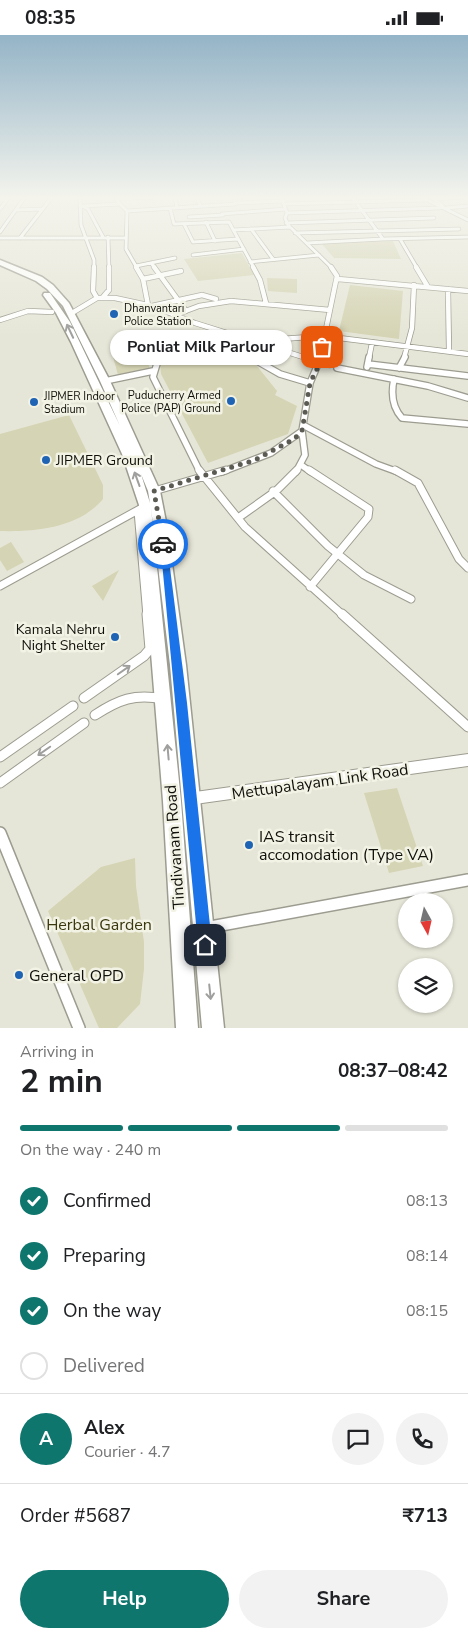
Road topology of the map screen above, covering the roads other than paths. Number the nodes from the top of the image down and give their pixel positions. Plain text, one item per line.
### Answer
1 (87, 243) edge
2 (106, 243) edge
3 (126, 243) edge
4 (241, 243) edge
5 (262, 243) edge
6 (307, 243) edge
7 (403, 243) edge
8 (244, 249) junction
9 (193, 255) dead end
10 (318, 255) junction
11 (175, 258) dead end
12 (273, 259) junction
13 (0, 262) edge
14 (250, 262) junction
15 (151, 263) junction
16 (136, 266) junction
17 (0, 268) edge
18 (181, 271) dead end
19 (158, 275) junction
20 (142, 279) junction
21 (338, 279) junction
22 (414, 285) junction
23 (428, 287) junction
24 (448, 289) junction
25 (468, 291) edge
26 (103, 297) junction
27 (98, 298) junction
28 (216, 299) dead end
29 (178, 300) junction
30 (266, 303) junction
31 (150, 306) junction
32 (330, 310) junction
33 (186, 311) junction
34 (52, 312) dead end
35 (72, 313) junction
36 (175, 315) junction
37 (0, 320) edge
38 (230, 334) junction
39 (323, 336) junction
40 (372, 343) junction
41 (408, 347) junction
42 (449, 351) junction
43 (468, 354) edge
44 (303, 357) tunnel mouth
45 (368, 364) junction
46 (337, 368) tunnel mouth
47 (400, 368) junction
48 (153, 371) junction
49 (366, 373) junction
50 (468, 376) edge
51 (394, 379) junction
52 (100, 382) junction
53 (310, 383) junction
54 (468, 398) edge
55 (468, 424) edge
56 (303, 428) junction
57 (301, 465) junction
58 (202, 476) junction
59 (273, 491) junction
60 (146, 502) junction
61 (238, 518) junction
62 (338, 554) junction
63 (468, 569) edge
64 (0, 586) edge
65 (310, 587) junction
66 (410, 599) dead end
67 (84, 698) dead end
68 (163, 699) junction
69 (73, 706) dead end
70 (95, 715) dead end
71 (84, 723) dead end
72 (468, 727) edge
73 (0, 757) edge
74 (468, 760) edge
75 (0, 783) edge
76 (192, 798) junction
77 (172, 801) junction
78 (0, 833) edge
79 (468, 880) edge
80 (203, 928) junction
81 (79, 1028) edge
82 (186, 1028) edge
83 (213, 1028) edge

1 - 27 street
2 - 26 street
3 - 16 street
4 - 8 street
5 - 12 street
6 - 10 street
7 - 23 street
8 - 9 street
8 - 14 street
10 - 12 street
10 - 21 street
11 - 15 street
12 - 14 street
13 - 35 highway, Tindivanam Road
14 - 30 street
15 - 16 street
15 - 19 street
16 - 20 street
52 -> 17 highway
18 - 19 street
19 - 20 street
19 - 29 street
20 - 31 street
21 - 22 street
21 - 32 street
22 - 23 street
22 - 41 street
23 - 24 street
24 - 25 street
24 - 42 street
26 - 27 street
26 - 31 street
27 - 35 street
28 - 29 street
29 - 31 street
29 - 33 street
30 - 32 street
30 - 33 street
31 - 36 street
32 - 39 street
33 - 36 street
34 - 37 street
35 - 52 highway, Tindivanam Road
36 - 38 street
38 - 39 street
38 - 44 street
39 - 40 street
39 - 53 street
40 - 41 street
40 - 45 street
41 - 42 street
41 - 47 street
42 - 43 street
45 - 47 street
45 - 49 street
46 - 49 street
47 - 50 street
48 - 52 street
48 - 53 street
48 - 58 street
49 - 51 street
51 - 54 street
51 - 55 street
52 - 60 highway, Tindivanam Road
53 - 56 street
56 - 57 street
56 - 58 street
56 - 63 street
57 - 59 street
57 - 62 street
58 - 60 street
58 - 61 street
59 - 61 street
59 - 62 street
60 - 64 street
67 -> 60 street
60 - 68 highway, Tindivanam Road
60 - 76 highway, Tindivanam Road
61 - 65 street
62 - 65 street
62 - 66 street
65 - 72 street
68 - 70 street
77 -> 68 highway, Tindivanam Road
69 - 73 street
71 -> 75 street
74 - 76 street, Mettupalayam Link Road
76 - 77 street, Mettupalayam Link Road
76 - 80 highway, Tindivanam Road
77 - 82 highway, Tindivanam Road
78 - 81 street
79 - 80 street
80 -> 83 highway, Tindivanam Road

